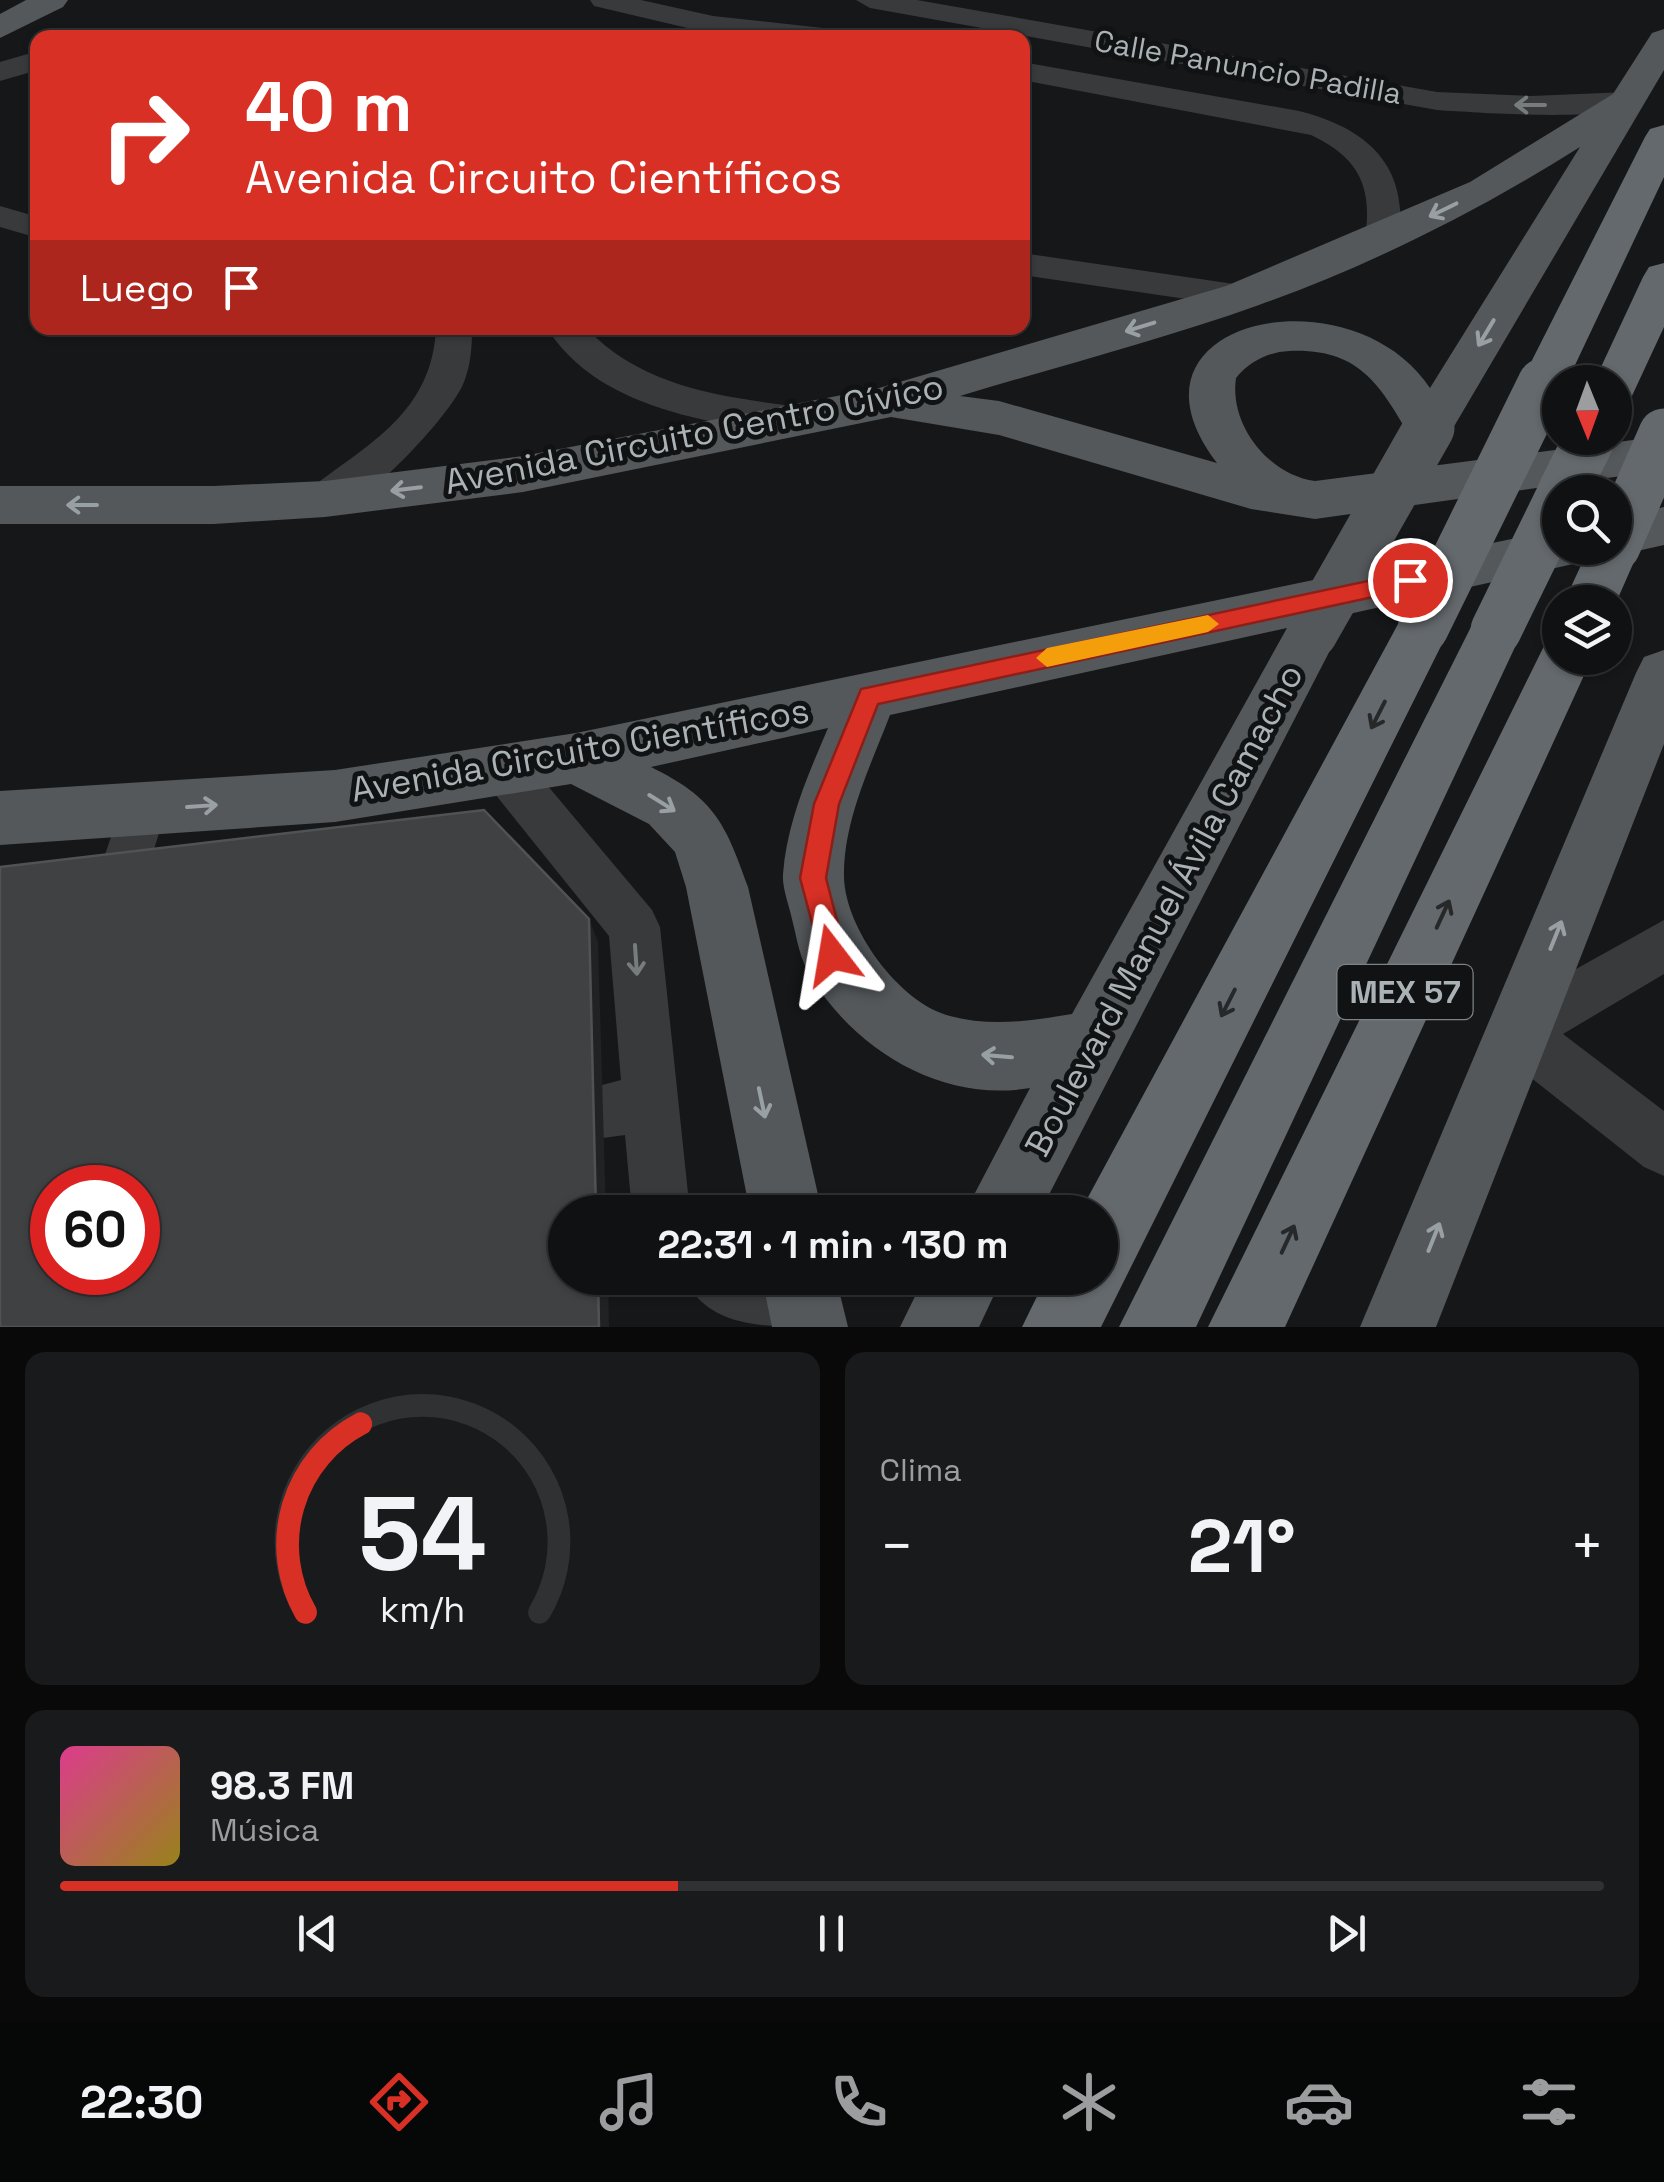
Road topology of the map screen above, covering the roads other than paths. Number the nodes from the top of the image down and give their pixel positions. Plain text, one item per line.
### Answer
1 (604, 0) edge
2 (870, 0) edge
3 (659, 6) edge
4 (824, 8) dead end
5 (45, 14) edge
6 (0, 28) edge
7 (780, 30) edge
8 (796, 30) edge
9 (1664, 40) edge
10 (30, 63) edge
11 (0, 72) edge
12 (1030, 72) edge
13 (1309, 78) junction
14 (1627, 100) junction
15 (1299, 120) junction
16 (1664, 137) edge
17 (0, 216) edge
18 (30, 225) edge
19 (1382, 240) junction
20 (1030, 265) edge
21 (1664, 276) edge
22 (1241, 296) junction
23 (455, 335) edge
24 (572, 335) edge
25 (1624, 365) edge
26 (880, 404) junction
27 (784, 419) junction
28 (1429, 428) junction
29 (1664, 434) edge
30 (1664, 453) edge
31 (1282, 497) junction
32 (325, 499) junction
33 (0, 505) edge
34 (1632, 508) edge
35 (1664, 526) edge
36 (1632, 533) edge
37 (1542, 537) edge
38 (1542, 553) edge
39 (1664, 673) edge
40 (1557, 675) edge
41 (869, 696) junction
42 (576, 758) junction
43 (504, 769) junction
44 (142, 811) junction
45 (0, 818) edge
46 (121, 880) edge
47 (1664, 945) edge
48 (1516, 1032) junction
49 (1094, 1044) junction
50 (1664, 1147) edge
51 (655, 1195) edge
52 (782, 1195) edge
53 (1010, 1195) edge
54 (1118, 1215) edge
55 (739, 1295) edge
56 (803, 1295) edge
57 (956, 1295) edge
58 (1077, 1295) edge
59 (785, 1327) edge
60 (810, 1327) edge
61 (938, 1327) edge
62 (1060, 1327) edge
63 (1157, 1327) edge
64 (1246, 1327) edge
65 (1398, 1327) edge

1 - 3 street
2 - 13 street, Calle Panuncio Padilla
3 - 7 street
4 - 8 street
5 - 6 main road
9 - 14 main road, Boulevard Manuel Ávila Camacho
10 - 11 street
12 - 15 street, Calle Panuncio Padilla
14 -> 13 street, Calle Panuncio Padilla
13 - 15 street
14 -> 19 main road, Avenida Circuito Centro Cívico
14 -> 28 main road, Boulevard Manuel Ávila Camacho
15 - 19 street, Calle Panuncio Padilla
16 -> 54 highway, bridge
17 - 18 street
19 - 22 main road, Avenida Circuito Centro Cívico
20 - 22 street
21 - 25 highway
22 -> 26 main road, Avenida Circuito Centro Cívico
23 - 32 street
24 - 27 street
26 - 27 main road, Avenida Circuito Centro Cívico
26 - 31 main road
27 -> 32 main road, Avenida Circuito Centro Cívico
28 - 31 main road
28 - 49 main road, Boulevard Manuel Ávila Camacho, bridge
29 - 34 highway, bridge
30 - 31 main road
32 -> 33 main road, Avenida Circuito Centro Cívico
35 - 36 main road
37 - 63 highway, bridge
38 - 41 main road, Avenida Circuito Científicos
48 -> 39 main road
64 -> 40 highway, MEX 57
41 - 42 main road, Avenida Circuito Científicos
49 -> 41 main road
42 - 43 main road, Avenida Circuito Científicos
42 -> 52 main road
44 -> 43 main road, Avenida Circuito Científicos
43 -> 51 street
44 - 45 main road, Avenida Circuito Científicos
44 - 46 street
47 - 48 street
48 - 50 street
65 -> 48 main road
49 - 53 main road, Boulevard Manuel Ávila Camacho
55 - 59 street
56 - 60 main road
57 - 61 main road
58 - 62 highway

